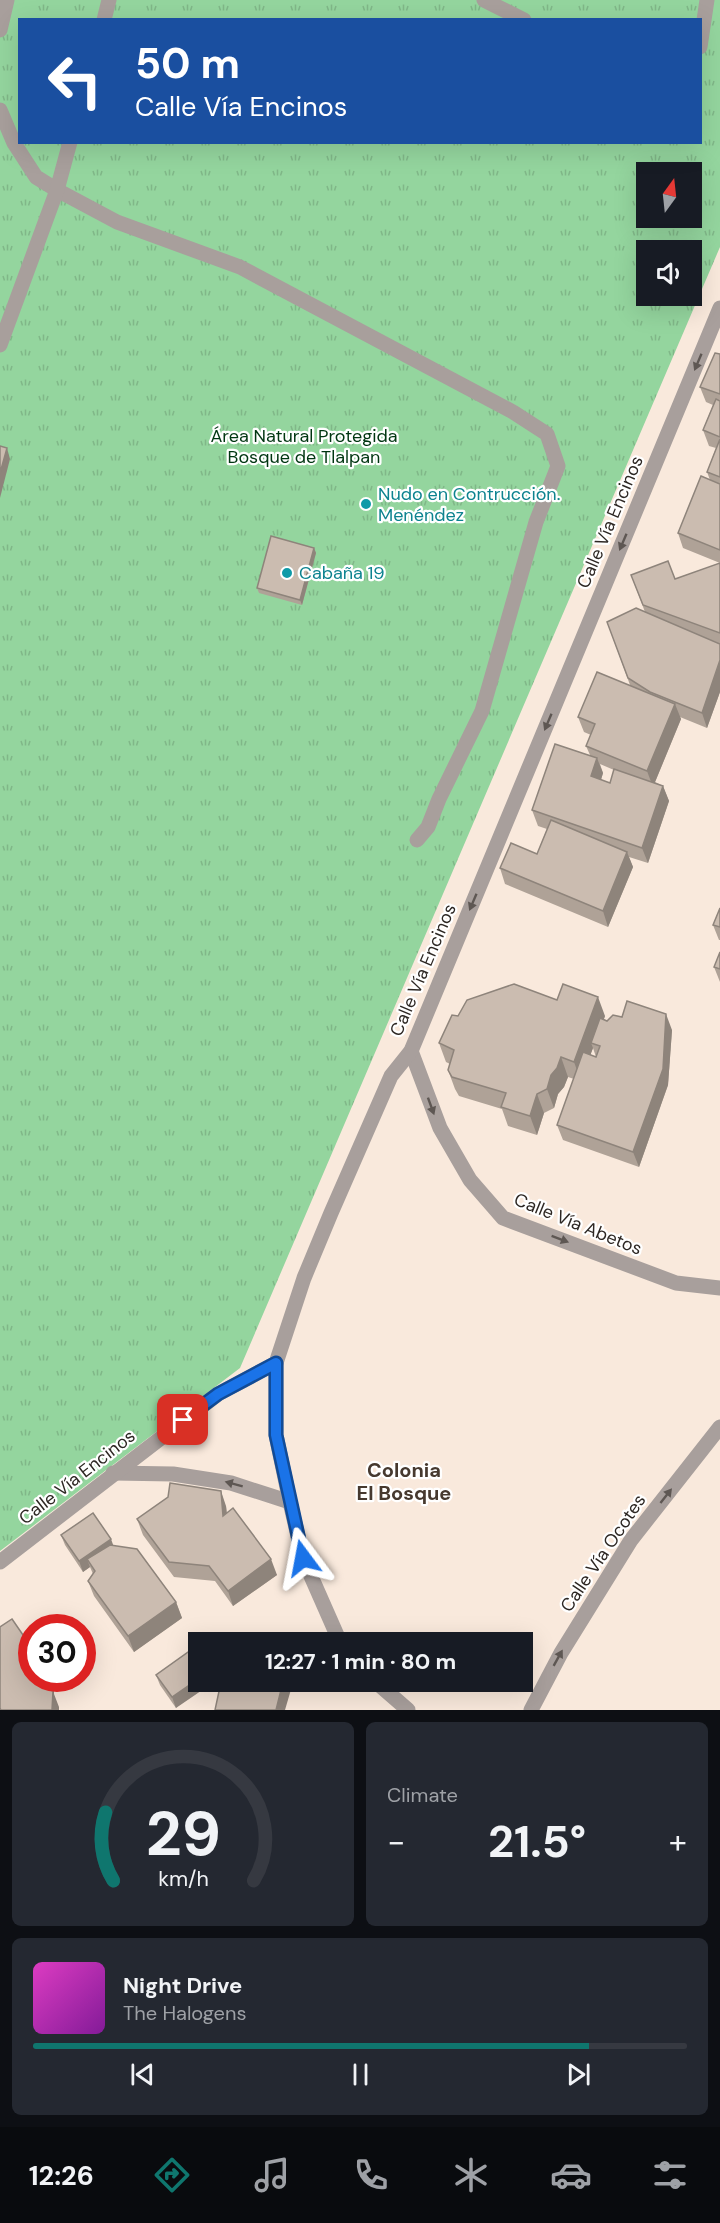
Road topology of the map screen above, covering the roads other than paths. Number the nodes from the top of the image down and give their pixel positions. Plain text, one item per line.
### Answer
1 (7, 0) edge
2 (109, 0) edge
3 (484, 0) edge
4 (707, 0) edge
5 (104, 18) edge
6 (520, 18) edge
7 (0, 30) edge
8 (702, 34) edge
9 (0, 110) edge
10 (69, 144) edge
11 (57, 190) junction
12 (720, 308) edge
13 (0, 345) edge
14 (439, 799) dead end
15 (411, 1051) junction
16 (720, 1288) edge
17 (276, 1363) junction
18 (720, 1427) edge
19 (113, 1473) junction
20 (290, 1502) junction
21 (0, 1562) edge
22 (336, 1632) edge
23 (387, 1692) edge
24 (408, 1710) edge
25 (531, 1710) edge

1 - 7 street
2 - 5 street
3 - 6 street
4 - 8 street
9 - 11 street
10 - 11 street
11 - 13 street
11 - 14 street
12 -> 15 street, Calle Vía Encinos
15 -> 16 street, Calle Vía Abetos
15 - 17 street, Calle Vía Encinos
17 - 19 street, Calle Vía Encinos
17 - 20 street
25 -> 18 street, Calle Vía Ocotes
20 -> 19 street
19 - 21 street, Calle Vía Encinos
20 - 22 street
23 - 24 street

